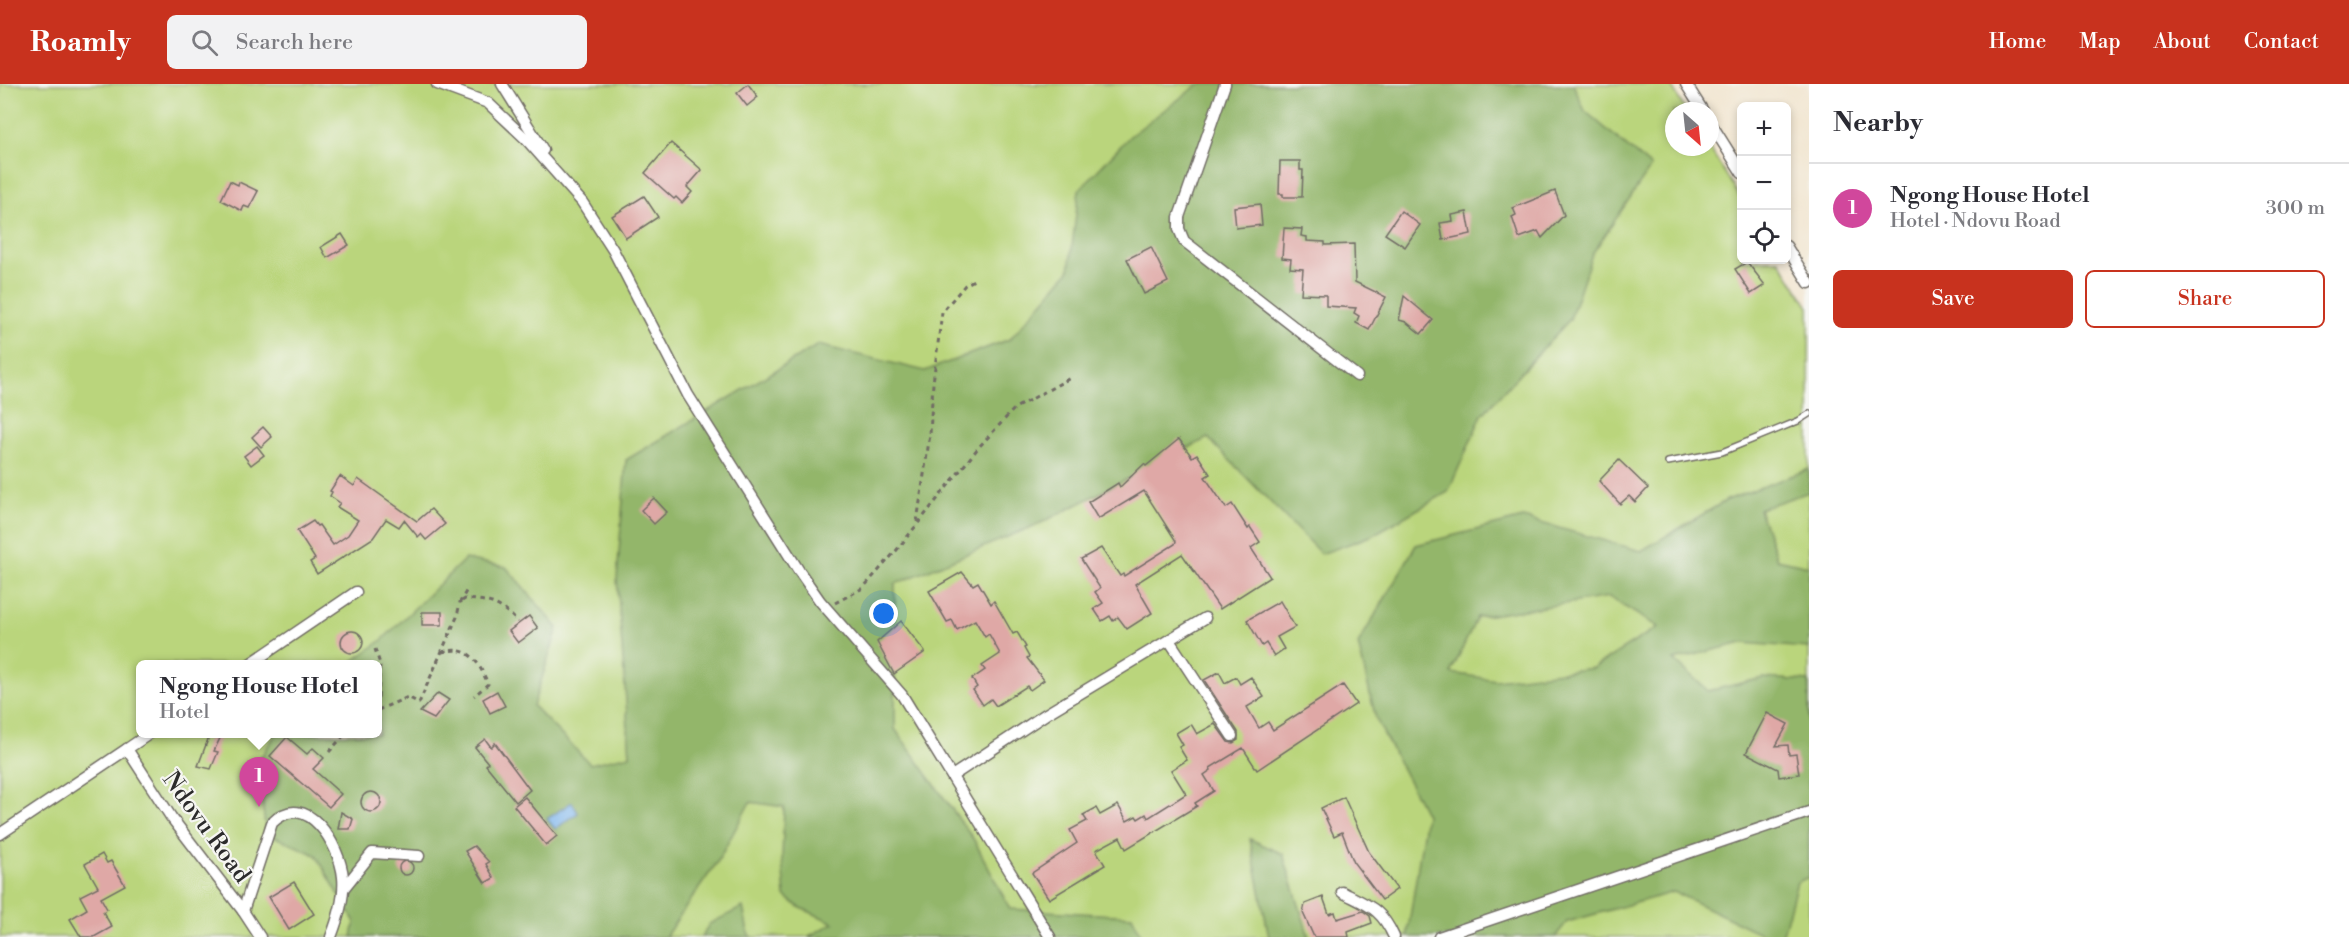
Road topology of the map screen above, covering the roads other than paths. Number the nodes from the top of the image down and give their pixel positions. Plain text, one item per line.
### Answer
1 (437, 84) edge
2 (502, 84) edge
3 (1225, 84) edge
4 (1686, 84) edge
5 (1697, 102) edge
6 (1719, 136) edge
7 (1737, 165) edge
8 (557, 174) junction
9 (1791, 254) edge
10 (1809, 283) edge
11 (1357, 376) dead end
12 (1809, 414) edge
13 (1668, 462) dead end
14 (356, 592) dead end
15 (1205, 618) dead end
16 (1169, 640) junction
17 (256, 660) edge
18 (1232, 736) dead end
19 (143, 738) edge
20 (127, 749) junction
21 (952, 776) junction
22 (1809, 812) edge
23 (0, 834) edge
24 (419, 856) dead end
25 (344, 888) junction
26 (1342, 892) dead end
27 (243, 911) junction
28 (260, 937) edge
29 (332, 937) edge
30 (1050, 937) edge
31 (1394, 937) edge
32 (1439, 937) edge

1 - 8 street
2 - 8 street
3 - 11 street
4 - 5 street
6 - 7 street
8 - 21 street
9 - 10 street
12 - 13 lane
14 - 17 street
15 - 16 street
16 - 18 street
16 - 21 street
19 - 20 street
20 - 23 street
20 - 27 street, Ndovu Road
21 - 30 street
22 - 32 street
24 - 25 street
25 - 27 street
25 - 29 street
26 - 31 street
27 - 28 street, Ndovu Road

